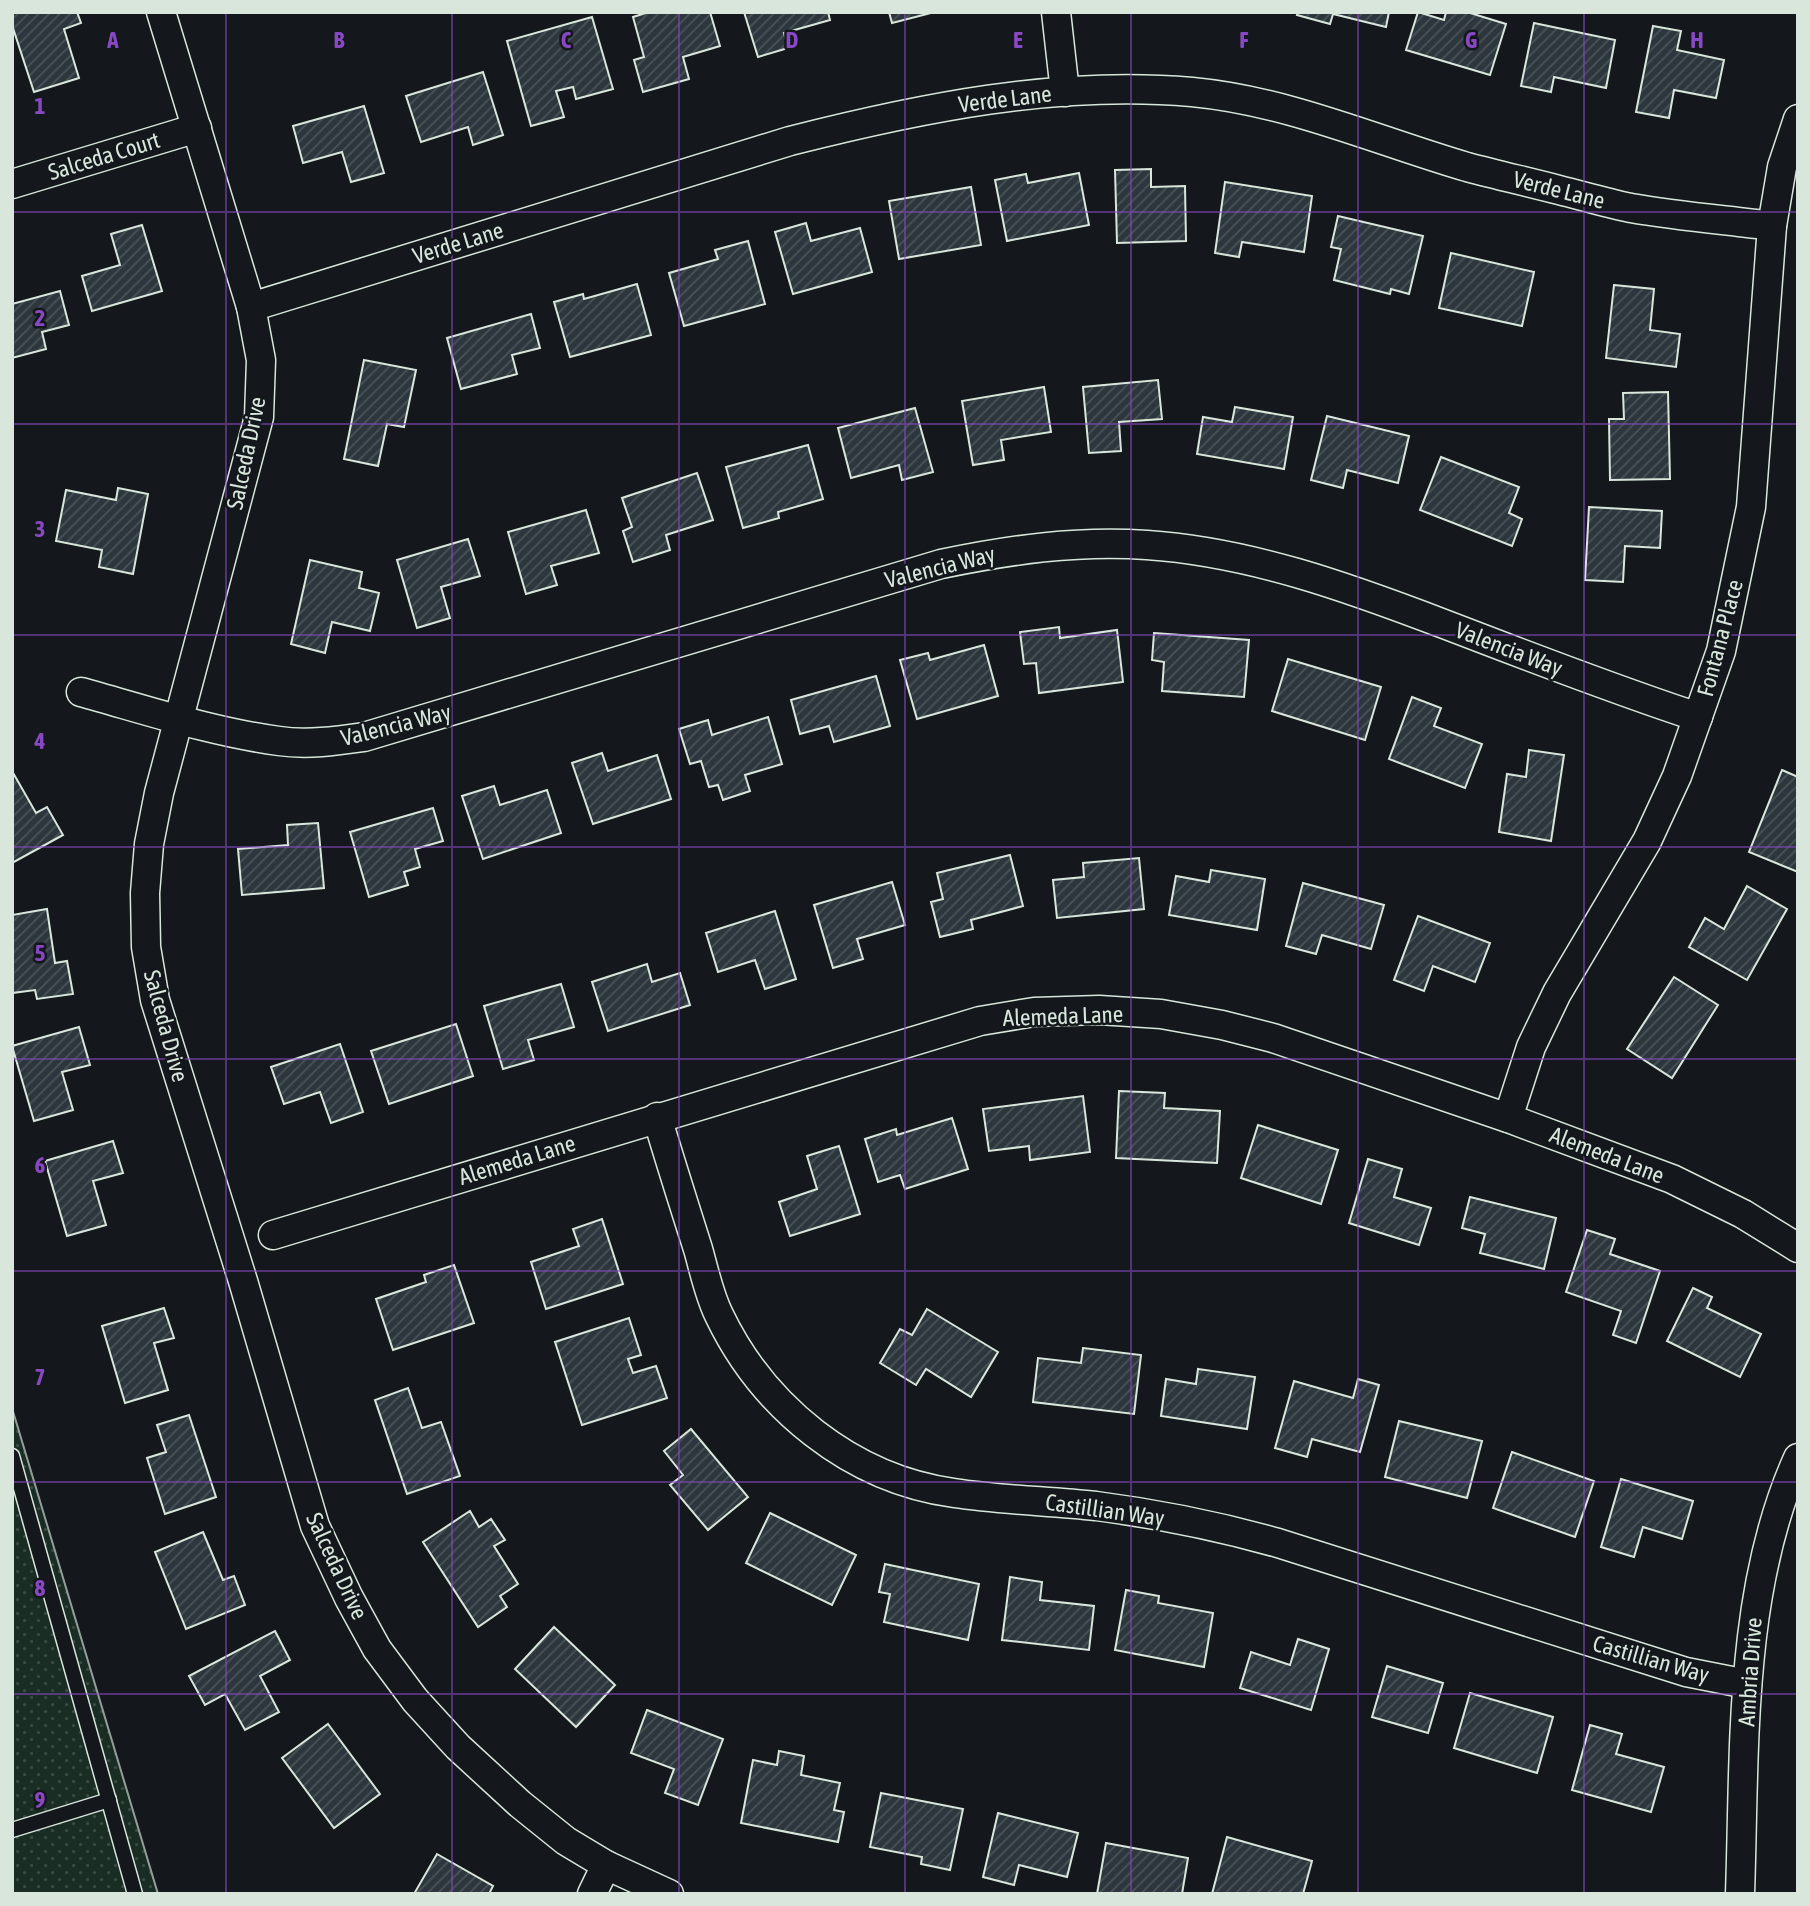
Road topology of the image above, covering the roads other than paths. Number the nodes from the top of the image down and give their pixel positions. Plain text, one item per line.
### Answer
1 (161, 12) edge
2 (1056, 12) edge
3 (1065, 92) junction
4 (1798, 119) edge
5 (197, 128) junction
6 (12, 184) edge
7 (1772, 226) junction
8 (251, 307) junction
9 (81, 692) dead end
10 (1698, 717) junction
11 (178, 720) junction
12 (657, 1118) junction
13 (1508, 1118) junction
14 (274, 1236) dead end
15 (1798, 1248) edge
16 (12, 1456) edge
17 (1798, 1458) edge
18 (1747, 1684) junction
19 (108, 1800) junction
20 (12, 1829) edge
21 (606, 1865) junction
22 (135, 1894) edge
23 (592, 1894) edge
24 (669, 1894) edge
25 (1740, 1894) edge

1 - 5 street, Salceda Drive
2 - 3 street
3 - 7 street, Verde Lane
3 - 8 street, Verde Lane
4 - 7 street, Fontana Place
5 - 6 street, Salceda Court
5 - 8 street, Salceda Drive
7 - 10 street, Fontana Place
8 - 11 street, Salceda Drive
9 - 11 street, Valencia Way
10 - 11 street, Valencia Way
10 - 13 street, Fontana Place
11 - 21 street, Salceda Drive
12 - 13 street, Alemeda Lane
12 - 14 street, Alemeda Lane
12 - 18 street, Castillian Way
13 - 15 street, Alemeda Lane
16 - 19 lane
17 - 18 street, Ambria Drive
18 - 25 street, Ambria Drive
19 - 20 lane
19 - 22 lane
21 - 23 street
21 - 24 street, Salceda Drive

